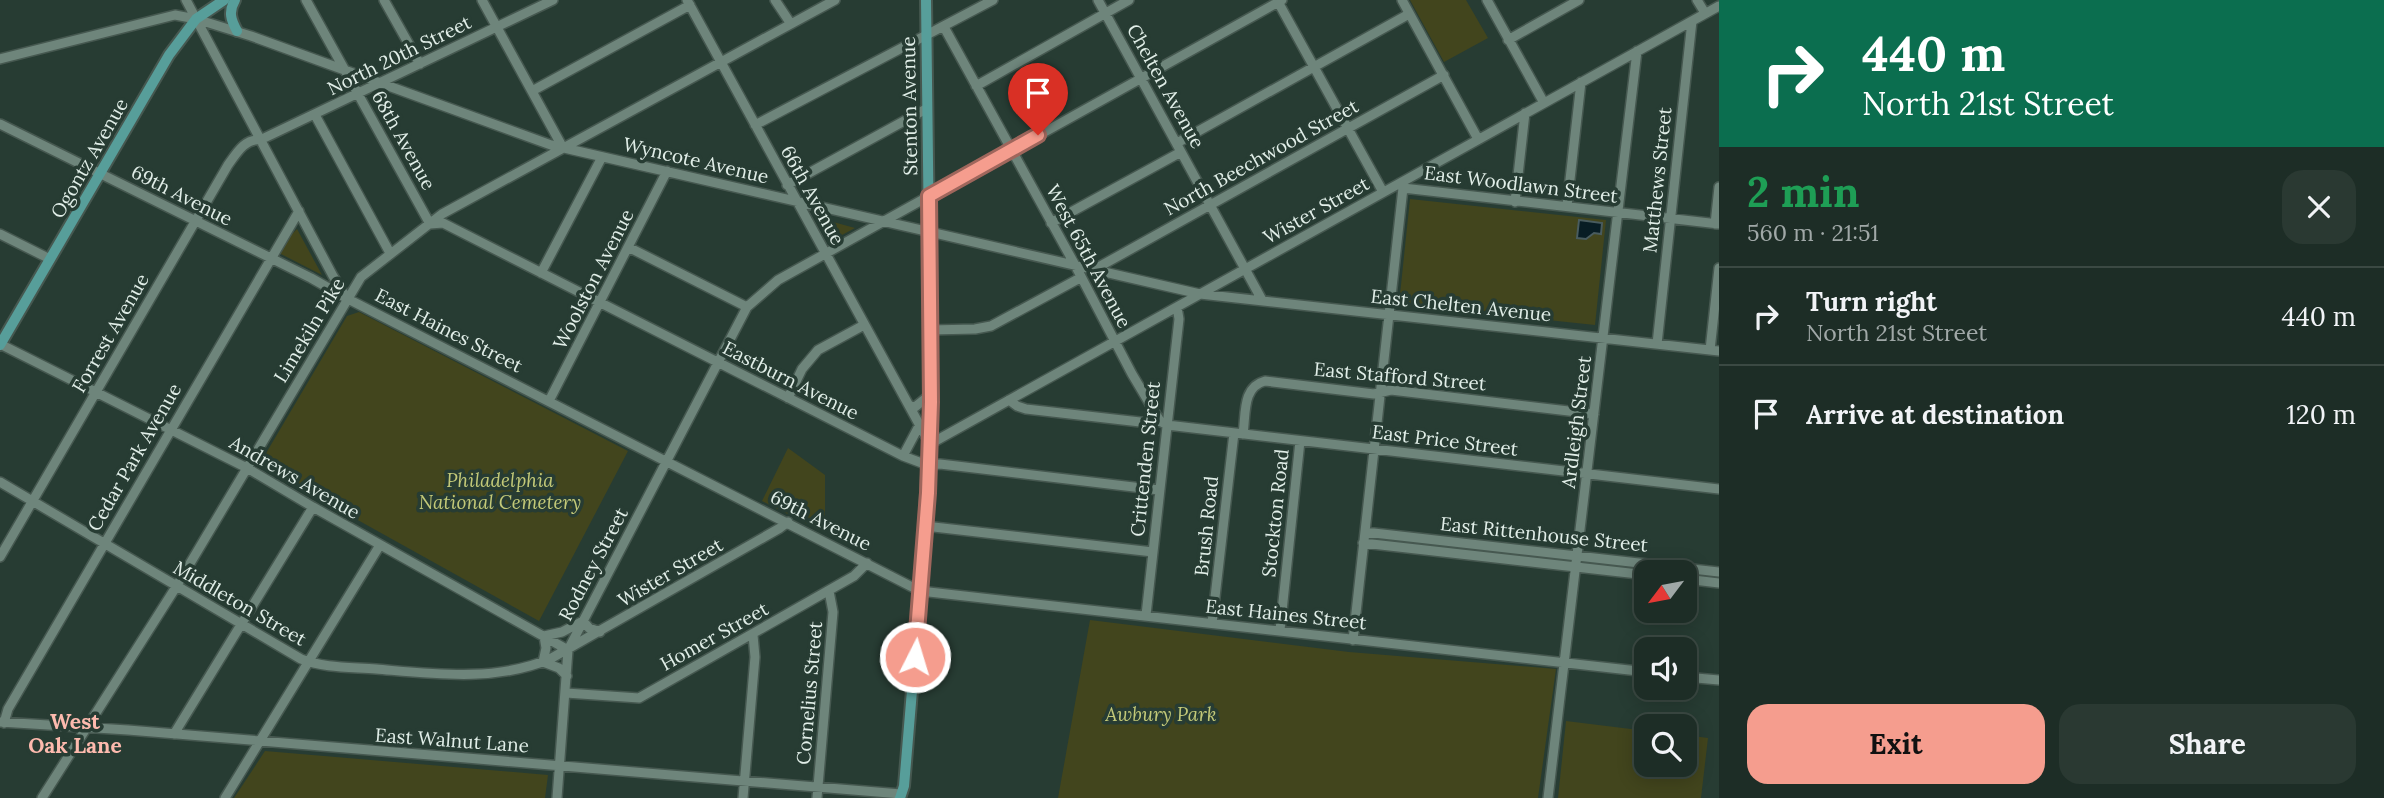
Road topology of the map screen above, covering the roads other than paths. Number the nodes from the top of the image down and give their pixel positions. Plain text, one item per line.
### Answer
1 (186, 0) edge
2 (224, 0) edge
3 (235, 0) edge
4 (306, 0) edge
5 (384, 0) edge
6 (482, 0) edge
7 (553, 0) edge
8 (775, 0) edge
9 (835, 0) edge
10 (926, 0) edge
11 (993, 0) edge
12 (1098, 0) edge
13 (1129, 0) edge
14 (1402, 0) edge
15 (1487, 0) edge
16 (1579, 0) edge
17 (1698, 0) edge
18 (1279, 1) edge
19 (688, 3) edge
20 (1719, 6) edge
21 (1106, 13) junction
22 (1705, 13) junction
23 (1409, 14) junction
24 (196, 19) junction
25 (1692, 21) junction
26 (791, 24) junction
27 (496, 27) junction
28 (944, 27) junction
29 (237, 31) junction
30 (925, 35) junction
31 (1508, 40) junction
32 (1637, 51) junction
33 (0, 59) edge
34 (720, 62) junction
35 (420, 64) junction
36 (1314, 66) junction
37 (344, 70) junction
38 (1444, 75) junction
39 (1141, 78) junction
40 (1581, 82) junction
41 (381, 83) junction
42 (976, 86) junction
43 (532, 91) junction
44 (358, 94) junction
45 (1544, 103) junction
46 (926, 109) junction
47 (1525, 113) junction
48 (315, 115) junction
49 (0, 124) edge
50 (755, 125) junction
51 (1348, 128) junction
52 (1478, 139) junction
53 (260, 140) junction
54 (1179, 147) junction
55 (563, 148) junction
56 (1012, 150) junction
57 (602, 157) junction
58 (667, 172) junction
59 (101, 174) junction
60 (787, 185) junction
61 (1401, 186) junction
62 (1719, 187) edge
63 (1383, 192) junction
64 (929, 196) junction
65 (796, 201) junction
66 (1515, 202) junction
67 (1211, 205) junction
68 (1567, 206) junction
69 (299, 211) junction
70 (1617, 213) junction
71 (1671, 219) junction
72 (196, 221) junction
73 (884, 221) junction
74 (1051, 223) junction
75 (430, 224) junction
76 (1717, 224) edge
77 (930, 232) junction
78 (0, 234) edge
79 (628, 247) junction
80 (390, 253) junction
81 (826, 254) junction
82 (271, 258) junction
83 (50, 259) junction
84 (1075, 265) junction
85 (1719, 268) edge
86 (1245, 269) junction
87 (1095, 270) junction
88 (541, 274) junction
89 (1080, 278) junction
90 (1200, 294) junction
91 (348, 299) junction
92 (1262, 300) junction
93 (600, 303) junction
94 (747, 307) junction
95 (1177, 307) junction
96 (1389, 314) junction
97 (864, 325) junction
98 (930, 330) junction
99 (1604, 338) junction
100 (1115, 342) junction
101 (1657, 344) junction
102 (0, 345) edge
103 (1715, 350) edge
104 (716, 362) junction
105 (96, 392) junction
106 (1380, 392) junction
107 (931, 394) junction
108 (788, 398) junction
109 (1009, 400) junction
110 (549, 401) junction
111 (909, 406) junction
112 (1594, 414) junction
113 (1163, 423) junction
114 (919, 424) junction
115 (171, 429) junction
116 (1238, 433) junction
117 (1300, 441) junction
118 (930, 444) junction
119 (1374, 449) junction
120 (903, 456) junction
121 (667, 461) junction
122 (927, 466) junction
123 (247, 468) junction
124 (1587, 474) junction
125 (705, 480) joint
126 (0, 482) edge
127 (1719, 489) edge
128 (1159, 491) junction
129 (33, 501) junction
130 (313, 508) junction
131 (788, 522) junction
132 (925, 526) junction
133 (1365, 532) junction
134 (1363, 543) junction
135 (104, 544) junction
136 (380, 545) junction
137 (1153, 552) junction
138 (1577, 556) junction
139 (0, 557) edge
140 (867, 563) junction
141 (1576, 567) junction
142 (1719, 572) edge
143 (1634, 574) edge
144 (1698, 581) edge
145 (1719, 583) edge
146 (176, 587) junction
147 (920, 590) junction
148 (829, 591) junction
149 (1146, 615) junction
150 (583, 621) junction
151 (1212, 624) junction
152 (242, 625) junction
153 (1280, 630) junction
154 (600, 632) junction
155 (753, 635) junction
156 (544, 636) junction
157 (1353, 640) junction
158 (568, 650) junction
159 (310, 662) junction
160 (543, 662) junction
161 (1565, 663) junction
162 (1634, 671) edge
163 (567, 676) junction
164 (1697, 678) edge
165 (1719, 680) edge
166 (566, 693) junction
167 (2, 723) edge
168 (86, 728) junction
169 (174, 734) junction
170 (260, 742) junction
171 (559, 766) junction
172 (744, 781) junction
173 (818, 787) junction
174 (901, 796) edge
175 (42, 798) edge
176 (225, 798) edge
177 (557, 798) edge
178 (743, 798) edge
179 (817, 798) edge
180 (1548, 798) edge

1 - 24 street, East Haines Street
2 - 24 main road, Ogontz Avenue
3 - 29 main road
4 - 37 street, 68th Avenue
5 - 35 street
6 - 27 street
7 - 27 street, North 20th Street
8 - 26 street
9 - 26 street, Limekiln Pike
10 - 30 main road, Stenton Avenue
11 - 28 street
12 - 21 street, Chelten Avenue
13 - 21 street
14 - 23 street
15 - 31 street
16 - 31 street
17 - 22 street
18 - 36 street
18 - 39 street, Rodney Street
19 - 34 street, 66th Avenue
19 - 43 street
20 - 22 street, Wister Street
21 - 39 street, Chelten Avenue
21 - 42 street
22 - 25 street, Wister Street
23 - 36 street
23 - 38 street
24 - 29 street, Wyncote Avenue
24 - 33 street, Wyncote Avenue
24 - 53 street, East Haines Street
24 - 59 main road, Ogontz Avenue
25 - 32 street, Wister Street
25 - 71 street, Matthews Street
26 - 34 street, Limekiln Pike
27 - 35 street, North 20th Street
27 - 43 street
28 - 30 street
28 - 42 street, West 65th Avenue
29 - 37 street, Wyncote Avenue
30 - 46 main road, Stenton Avenue
30 - 50 street
31 - 45 street
32 - 40 street, Wister Street
32 - 70 street, Ardleigh Street
34 - 50 street, 66th Avenue
34 - 55 street, Limekiln Pike
35 - 41 street, North 20th Street
36 - 51 street
36 - 54 street
37 - 41 street, Wyncote Avenue
37 - 44 street, 68th Avenue
38 - 51 street, North Beechwood Street
38 - 52 street
39 - 54 street, Chelten Avenue
39 - 56 street, Rodney Street
40 - 45 street, Wister Street
40 - 68 street
41 - 44 street, North 20th Street
41 - 55 street, Wyncote Avenue
42 - 56 street, West 65th Avenue
43 - 55 street
44 - 48 street, North 20th Street
44 - 75 street, 68th Avenue
45 - 47 street, Wister Street
46 - 60 street
46 - 64 main road, Stenton Avenue
47 - 52 street, Wister Street
47 - 66 street
48 - 53 street, North 20th Street
48 - 80 street
49 - 59 street, 69th Avenue
50 - 60 street, 66th Avenue
51 - 63 street
51 - 67 street, North Beechwood Street
52 - 61 street, Wister Street
53 - 69 street, East Haines Street
53 - 72 street, Forrest Avenue
54 - 67 street, Chelten Avenue
54 - 74 street
55 - 57 street, Wyncote Avenue
55 - 75 street, Limekiln Pike
56 - 64 street, Rodney Street
56 - 74 street, West 65th Avenue
57 - 58 street, Wyncote Avenue
57 - 88 street
58 - 65 street, Wyncote Avenue
58 - 79 street, Woolston Avenue
59 - 72 street, 69th Avenue
59 - 83 main road, Ogontz Avenue
60 - 65 street, 66th Avenue
61 - 63 street, Wister Street
61 - 66 street, East Woodlawn Street
61 - 96 street
62 - 76 street
63 - 86 street, Wister Street
64 - 73 street, Rodney Street
64 - 77 main road, Stenton Avenue
65 - 73 street, Wyncote Avenue
65 - 81 street, 66th Avenue
66 - 68 street, East Woodlawn Street
67 - 86 street, Chelten Avenue
67 - 87 street, North Beechwood Street
68 - 70 street, East Woodlawn Street
69 - 82 street, Cedar Park Avenue
69 - 91 street, East Haines Street
70 - 71 street, East Woodlawn Street
70 - 99 street, Ardleigh Street
71 - 76 street, East Woodlawn Street
71 - 101 street, Matthews Street
72 - 82 street, 69th Avenue
72 - 105 street, Forrest Avenue
73 - 77 street, Wyncote Avenue
73 - 81 street, Rodney Street
74 - 84 street, West 65th Avenue
75 - 80 street, Limekiln Pike
75 - 88 street, Eastburn Avenue
77 - 84 street, Wyncote Avenue
77 - 98 main road, Stenton Avenue
78 - 83 street
79 - 93 street, Woolston Avenue
79 - 94 street
80 - 91 street, Limekiln Pike
81 - 94 street, Rodney Street
81 - 97 street, 66th Avenue
82 - 91 street, 69th Avenue
82 - 115 street, Cedar Park Avenue
83 - 102 main road, Ogontz Avenue
84 - 87 street, Wyncote Avenue
84 - 89 street, West 65th Avenue
85 - 103 street
86 - 90 street, Wister Street
86 - 92 street, Chelten Avenue
87 - 90 street, Wyncote Avenue
88 - 93 street, Eastburn Avenue
89 - 98 street
89 - 100 street, West 65th Avenue
90 - 92 street, East Chelten Avenue
90 - 95 street, Wister Street
91 - 110 street, East Haines Street
91 - 123 street, Limekiln Pike
92 - 96 street, East Chelten Avenue
93 - 104 street, Eastburn Avenue
93 - 110 street, Woolston Avenue
94 - 104 street, Rodney Street
95 - 100 street, Wister Street
95 - 113 street, Crittenden Street
96 - 99 street, East Chelten Avenue
96 - 106 street
97 - 108 street
97 - 111 street, 66th Avenue
98 - 107 main road, Stenton Avenue
99 - 101 street, East Chelten Avenue
99 - 112 street, Ardleigh Street
100 - 109 street, Wister Street
100 - 113 street, West 65th Avenue
101 - 103 street, East Chelten Avenue
102 - 105 street, Andrews Avenue
104 - 108 street, Eastburn Avenue
104 - 121 street, Rodney Street
105 - 115 street, Andrews Avenue
105 - 129 street, Forrest Avenue
106 - 112 street, East Stafford Street
106 - 116 street, East Stafford Street
106 - 119 street
107 - 111 street
107 - 118 main road, Stenton Avenue
108 - 120 street, Eastburn Avenue
109 - 113 street, East Price Street
109 - 118 street, Wister Street
110 - 121 street, East Haines Street
111 - 114 street, 66th Avenue
112 - 124 street, Ardleigh Street
113 - 116 street, East Price Street
113 - 128 street, Crittenden Street
114 - 118 street, 66th Avenue
114 - 120 street
115 - 123 street, Andrews Avenue
115 - 135 street, Cedar Park Avenue
116 - 117 street, East Price Street
116 - 151 street, Brush Road
117 - 119 street, East Price Street
117 - 153 street, Stockton Road
118 - 122 main road, Stenton Avenue
119 - 124 street, East Price Street
119 - 133 street
120 - 122 street, Eastburn Avenue
121 - 125 street, East Haines Street
121 - 150 street, Rodney Street
122 - 128 street, Eastburn Avenue
122 - 132 main road, Stenton Avenue
123 - 130 street, Andrews Avenue
123 - 146 street, Limekiln Pike
124 - 127 street, East Price Street
124 - 138 street, Ardleigh Street
125 - 131 street, 69th Avenue
126 - 129 street, Middleton Street
128 - 137 street, Crittenden Street
129 - 135 street, Middleton Street
129 - 139 street, Forrest Avenue
130 - 136 street, Andrews Avenue
130 - 152 street
131 - 140 street, 69th Avenue
131 - 154 street, Wister Street
132 - 137 street
132 - 147 main road, Stenton Avenue
133 - 134 street
133 - 138 street, East Rittenhouse Street
134 - 141 street, East Rittenhouse Street
134 - 157 street
135 - 146 street, Middleton Street
135 - 167 street, Cedar Park Avenue
136 - 156 street, Andrews Avenue
136 - 159 street
137 - 149 street, Crittenden Street
138 - 141 street, Ardleigh Street
138 - 142 street, East Rittenhouse Street
140 - 147 street, 69th Avenue
140 - 148 street, Homer Street
141 - 143 street, East Rittenhouse Street
141 - 161 street, Ardleigh Street
144 - 145 street
146 - 152 street, Middleton Street
146 - 168 street, Limekiln Pike
147 - 149 street, East Haines Street
147 - 174 main road, Stenton Avenue
148 - 155 street, Homer Street
148 - 173 street, Cornelius Street
149 - 151 street, East Haines Street
150 - 154 street
150 - 156 street
150 - 158 street, Rodney Street
151 - 153 street, East Haines Street
152 - 159 street, Middleton Street
152 - 169 street
153 - 157 street, East Haines Street
154 - 158 street, Wister Street
155 - 166 street, Homer Street
155 - 172 street
156 - 158 street, Andrews Avenue
156 - 160 street
157 - 161 street, East Haines Street
158 - 160 street, Middleton Street
158 - 163 street, Rodney Street
159 - 160 street, Middleton Street
159 - 170 street
160 - 163 street
161 - 162 street, East Haines Street
161 - 180 street, Ardleigh Street
163 - 166 street, Rodney Street
164 - 165 street
166 - 171 street, Rodney Street
167 - 168 street, East Walnut Lane
168 - 169 street, East Walnut Lane
168 - 175 street, Limekiln Pike
169 - 170 street, East Walnut Lane
170 - 171 street, East Walnut Lane
170 - 176 street
171 - 172 street, East Walnut Lane
171 - 177 street, Rodney Street
172 - 173 street, East Walnut Lane
172 - 178 street
173 - 174 street, East Walnut Lane
173 - 179 street, Cornelius Street

